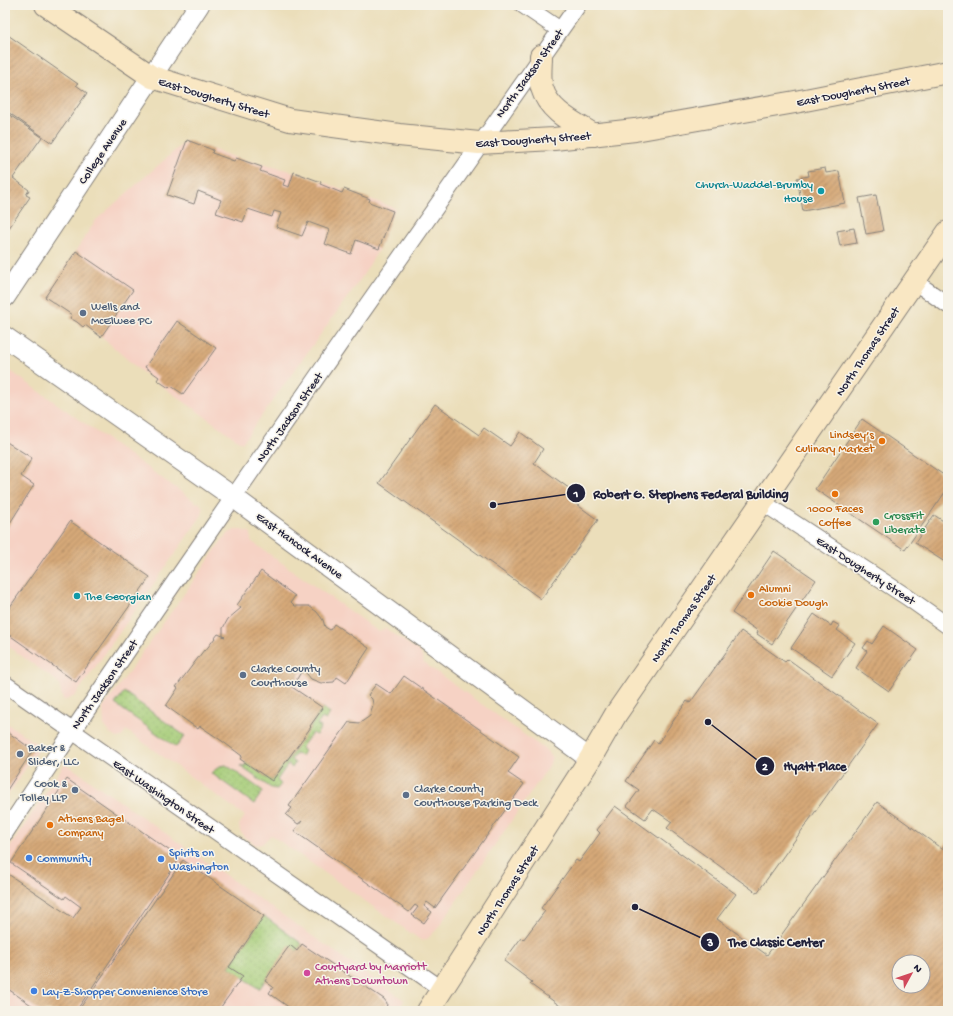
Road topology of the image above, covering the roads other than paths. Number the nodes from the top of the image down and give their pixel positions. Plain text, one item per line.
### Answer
1 (46, 5) edge
2 (198, 5) edge
3 (523, 5) edge
4 (578, 5) edge
5 (560, 30) junction
6 (541, 56) junction
7 (948, 72) edge
8 (152, 78) junction
9 (594, 135) junction
10 (479, 144) junction
11 (948, 232) edge
12 (915, 282) junction
13 (5, 297) edge
14 (948, 305) edge
15 (5, 337) edge
16 (234, 497) junction
17 (762, 502) junction
18 (948, 626) edge
19 (5, 684) edge
20 (71, 732) junction
21 (590, 759) junction
22 (5, 834) edge
23 (443, 990) junction
24 (428, 1011) edge

1 - 8 main road, East Dougherty Street
2 - 8 street, College Avenue
3 - 5 street
4 - 5 street, North Jackson Street
5 - 6 street, North Jackson Street
6 - 9 main road
6 - 10 street, North Jackson Street
7 - 9 main road, East Dougherty Street
8 - 10 main road, East Dougherty Street
8 - 13 street, College Avenue
9 - 10 main road, East Dougherty Street
10 - 16 street, North Jackson Street
11 - 12 main road, North Thomas Street
12 - 14 street
12 - 17 main road, North Thomas Street
15 - 16 street, East Hancock Avenue
16 - 20 street, North Jackson Street
16 - 21 street, East Hancock Avenue
17 - 18 street, East Dougherty Street
17 - 21 main road, North Thomas Street
19 - 20 street, East Washington Street
20 - 22 street, North Jackson Street
20 - 23 street, East Washington Street
21 - 23 main road, North Thomas Street
23 - 24 main road, North Thomas Street

